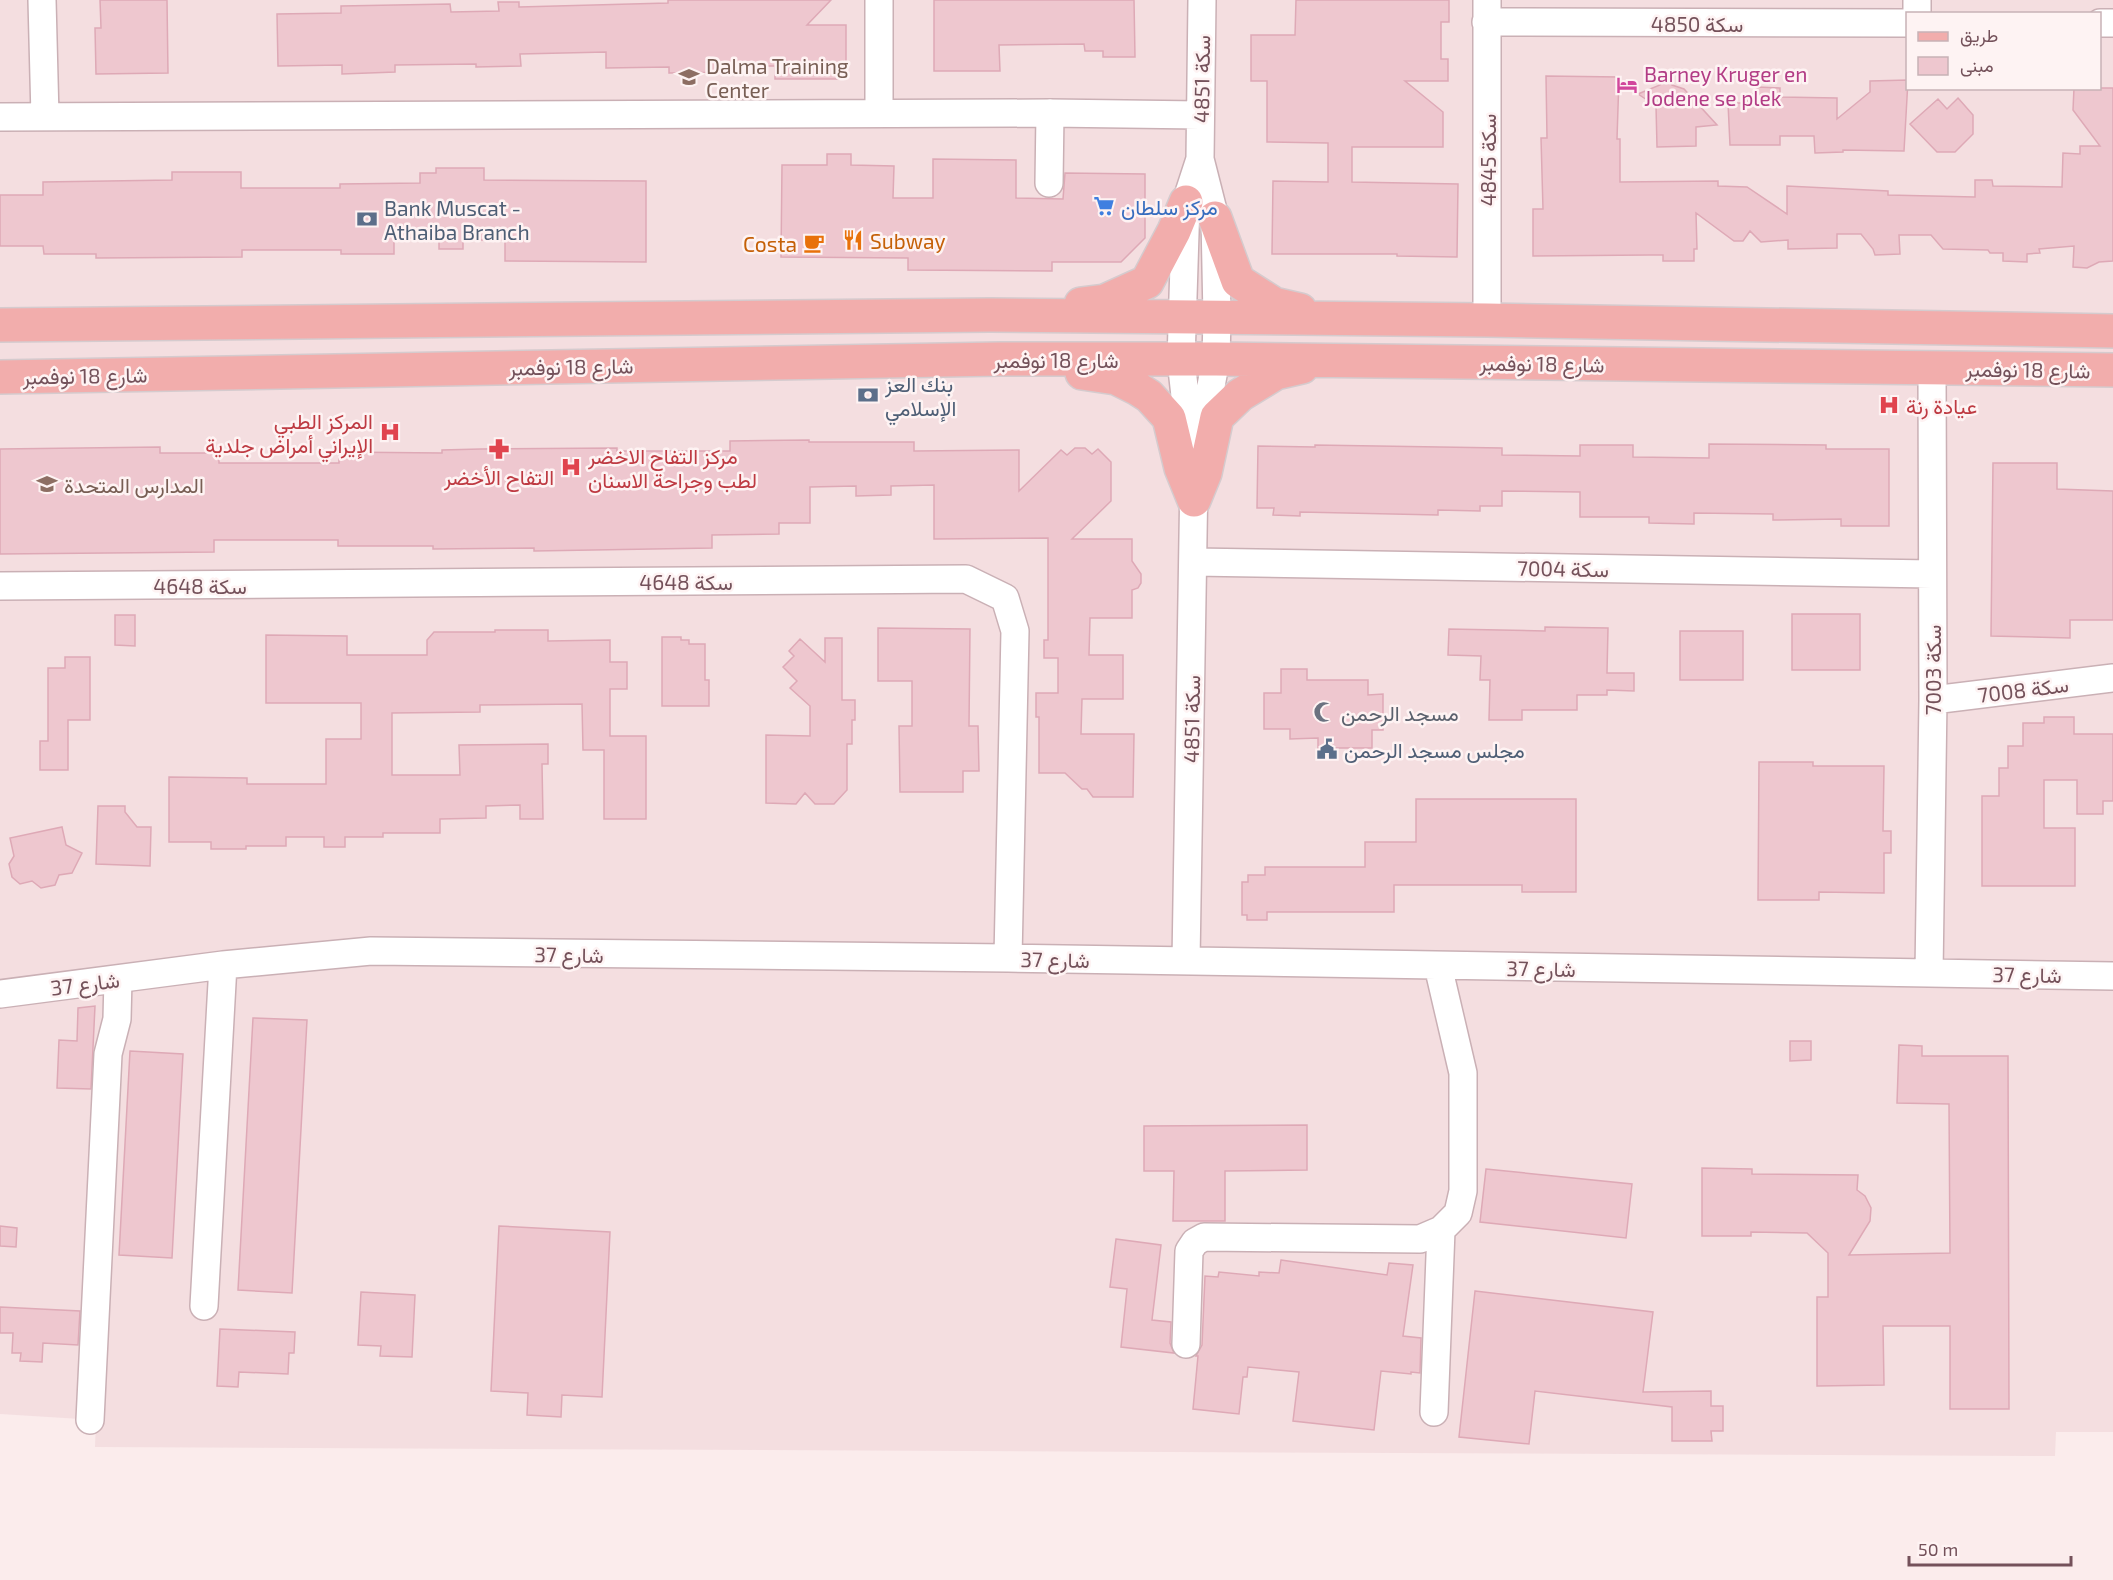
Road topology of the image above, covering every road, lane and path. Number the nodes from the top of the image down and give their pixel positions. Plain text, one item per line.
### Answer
1 (42, 0) edge
2 (879, 0) edge
3 (1202, 0) edge
4 (1486, 11) edge
5 (1906, 23) edge
6 (879, 113) junction
7 (1050, 113) junction
8 (1200, 115) junction
9 (0, 117) edge
10 (45, 117) junction
11 (1200, 159) junction
12 (1049, 183) dead end
13 (1186, 202) junction
14 (1215, 218) junction
15 (990, 315) junction
16 (1182, 317) junction
17 (1217, 318) junction
18 (1385, 319) junction
19 (1487, 320) junction
20 (0, 325) edge
21 (2113, 331) edge
22 (1000, 358) junction
23 (1216, 359) junction
24 (1181, 360) junction
25 (1334, 360) junction
26 (1932, 368) junction
27 (2113, 370) edge
28 (0, 377) edge
29 (1194, 488) junction
30 (1194, 562) junction
31 (1932, 574) junction
32 (0, 586) edge
33 (2113, 678) edge
34 (1932, 700) junction
35 (1008, 958) junction
36 (1186, 961) junction
37 (223, 965) junction
38 (1438, 966) junction
39 (1929, 972) junction
40 (2113, 976) edge
41 (118, 979) junction
42 (0, 994) edge
43 (1442, 1230) junction
44 (204, 1306) dead end
45 (1186, 1344) dead end
46 (1434, 1412) dead end
47 (90, 1420) dead end

1 - 10 street
2 - 6 street
3 - 8 street, سكة 4851
4 - 5 street, سكة 4850
4 - 19 street, سكة 4845
6 - 7 street
6 - 10 street
7 - 8 street
7 - 12 street
8 - 11 street, سكة 4851
9 - 10 street
11 - 13 street, سكة 4851
11 - 14 street, سكة 4851
13 - 15 main road
13 - 16 street, سكة 4851
14 - 17 street, سكة 4851
14 - 18 main road
15 - 16 main road, شارع 18 نوفمبر
15 - 20 main road, شارع 18 نوفمبر
16 - 17 main road, شارع 18 نوفمبر
16 - 24 street, سكة 4851
17 - 18 main road, شارع 18 نوفمبر
17 - 23 street, سكة 4851
18 - 19 main road, شارع 18 نوفمبر
19 - 21 main road, شارع 18 نوفمبر
22 - 24 main road, شارع 18 نوفمبر
22 - 28 main road, شارع 18 نوفمبر
22 - 29 main road
23 - 24 main road, شارع 18 نوفمبر
23 - 25 main road, شارع 18 نوفمبر
23 - 29 street, سكة 4851
24 - 29 street, سكة 4851
25 - 26 main road, شارع 18 نوفمبر
25 - 29 main road
26 - 27 main road, شارع 18 نوفمبر
26 - 31 street, سكة 7003
29 - 30 street, سكة 4851
30 - 31 street, سكة 7004
30 - 36 street, سكة 4851
31 - 34 street, سكة 7003
32 - 35 street, سكة 4648
33 - 34 street, سكة 7008
34 - 39 street, سكة 7003
35 - 36 street, شارع 37
35 - 37 street, شارع 37
36 - 38 street, شارع 37
37 - 41 street, شارع 37
37 - 44 street
38 - 39 street, شارع 37
38 - 43 street
39 - 40 street, شارع 37
41 - 42 street, شارع 37
41 - 47 street
43 - 45 street
43 - 46 street

